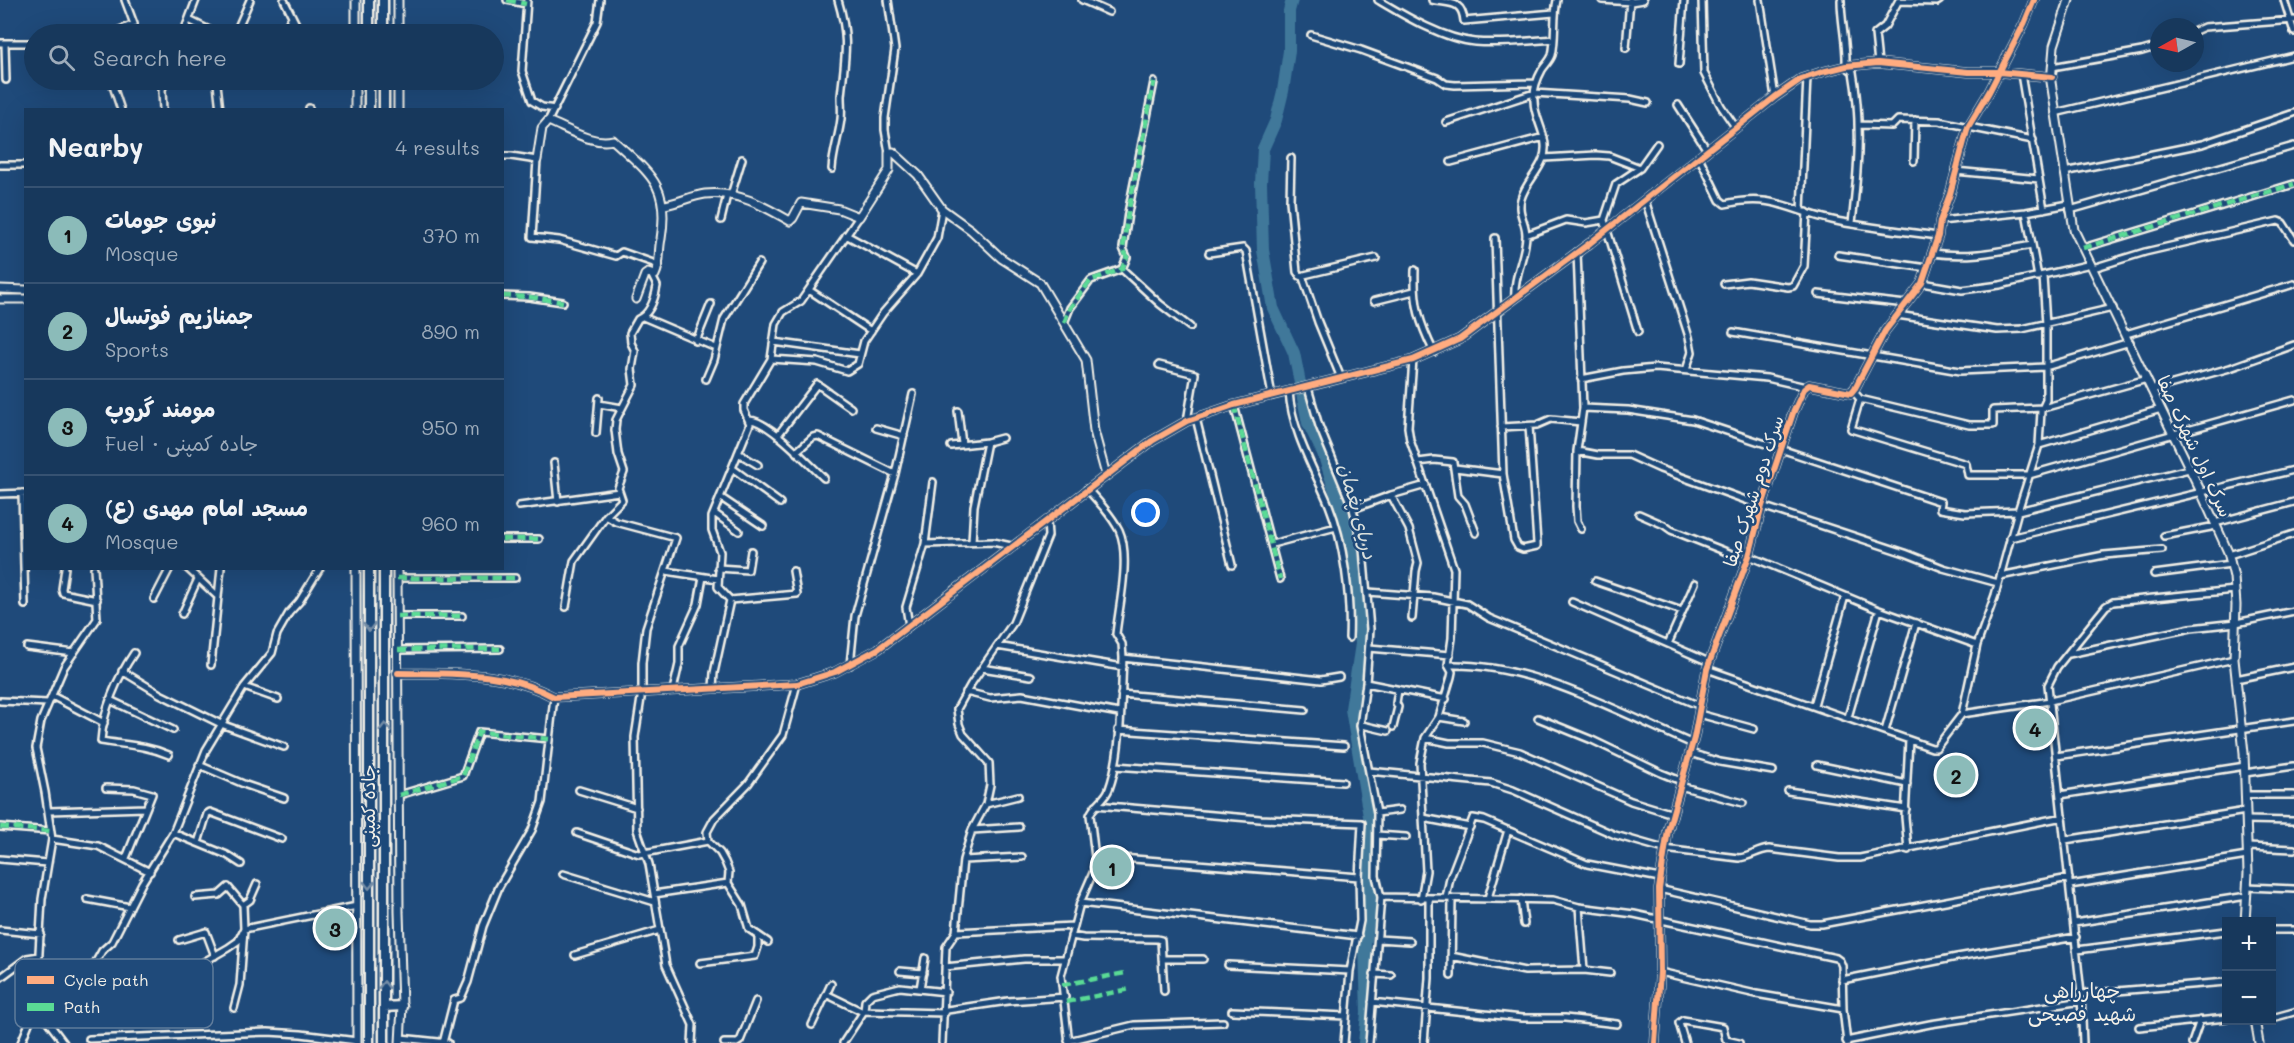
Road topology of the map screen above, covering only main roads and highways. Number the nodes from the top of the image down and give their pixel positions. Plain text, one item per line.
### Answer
1 (369, 0) edge
2 (383, 0) edge
3 (369, 24) edge
4 (383, 24) edge
5 (369, 90) edge
6 (384, 90) edge
7 (369, 108) edge
8 (384, 108) edge
9 (369, 570) edge
10 (384, 570) edge
11 (402, 1006) road end
12 (384, 1007) junction
13 (369, 1043) edge
14 (384, 1043) edge

1 - 3 highway
2 - 4 highway
5 - 7 highway
6 - 8 highway
9 -> 13 highway, جاده کمپنی
12 -> 10 highway, جاده کمپنی
11 - 12 highway
12 - 14 highway, جاده کمپنی

